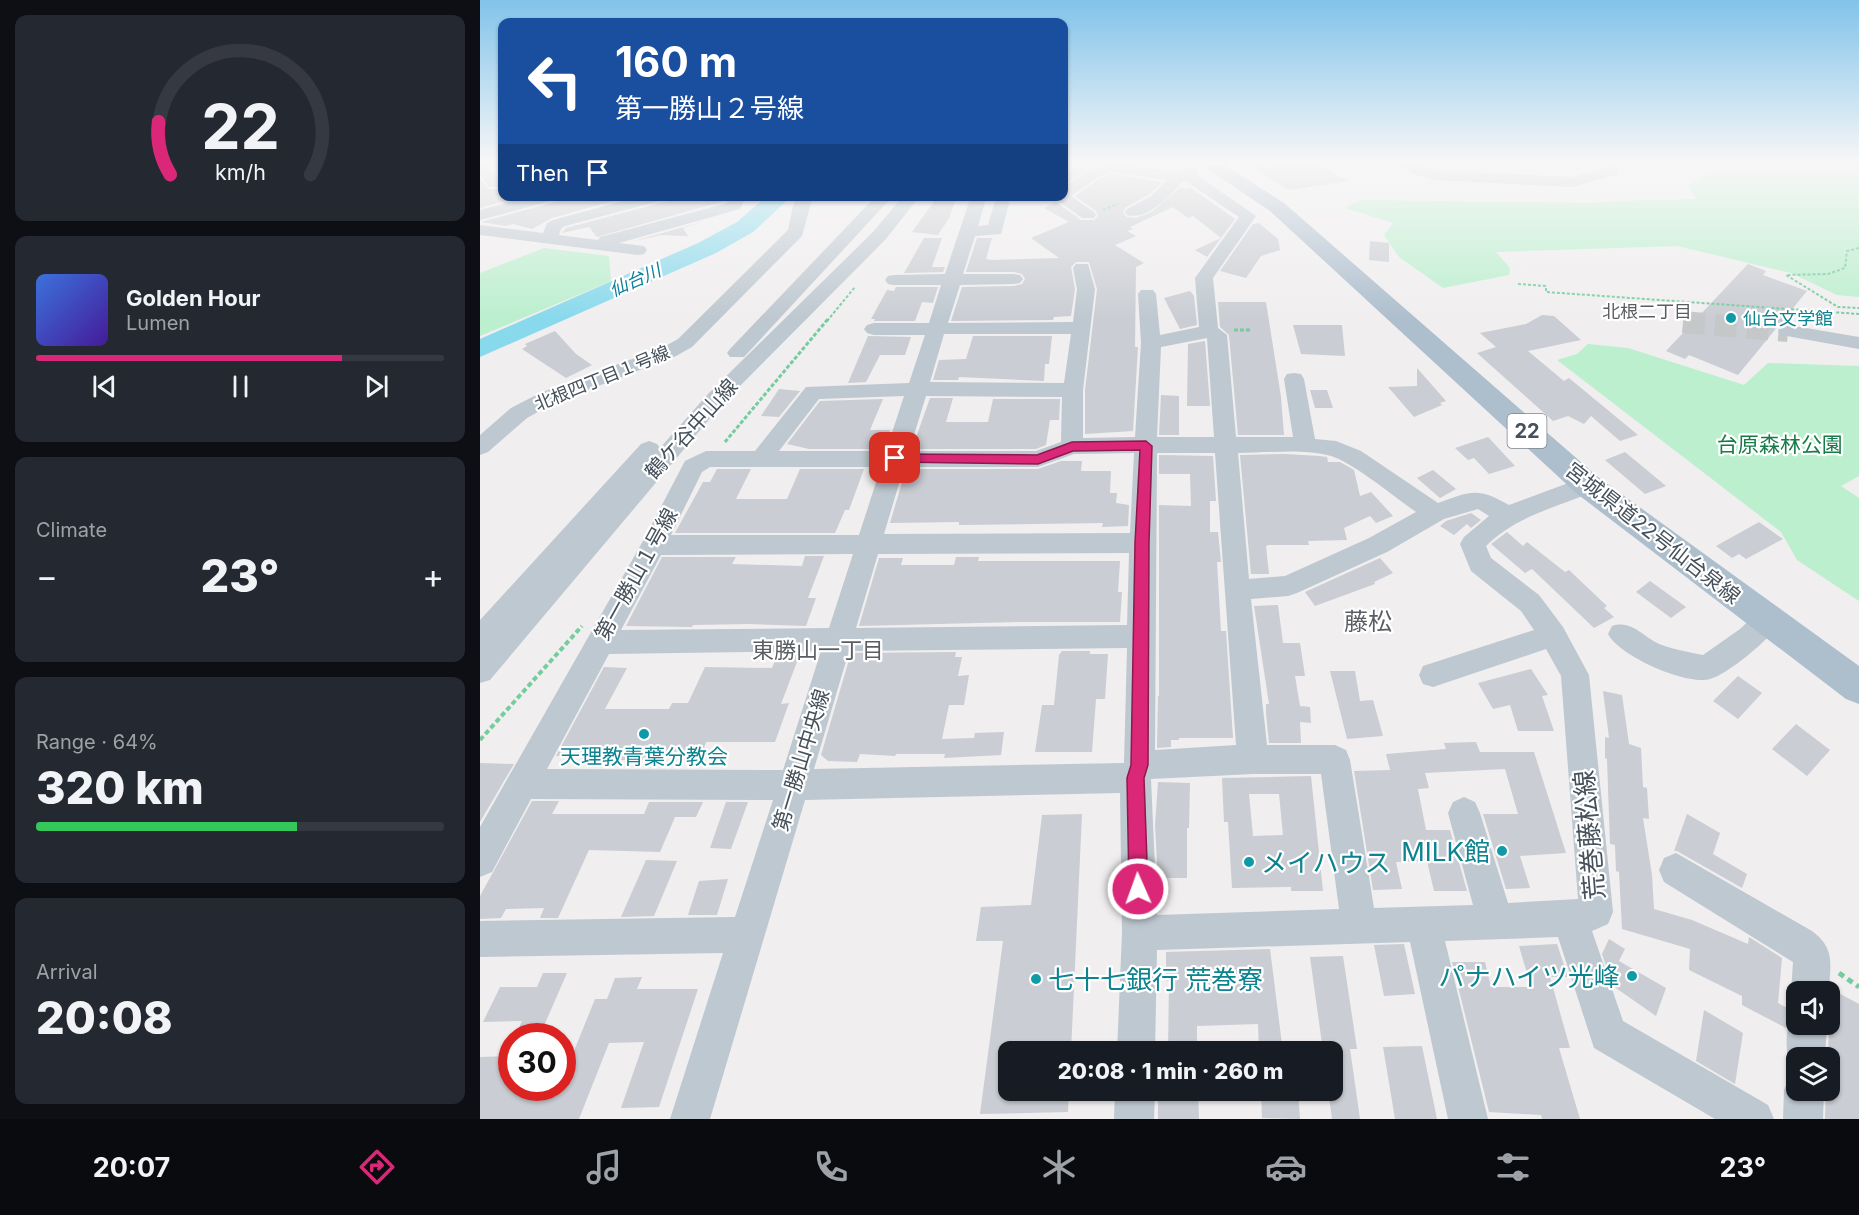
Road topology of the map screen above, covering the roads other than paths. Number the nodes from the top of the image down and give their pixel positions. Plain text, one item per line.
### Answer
1 (592, 214) edge
2 (704, 214) edge
3 (798, 214) edge
4 (868, 214) edge
5 (897, 214) edge
6 (979, 214) edge
7 (1246, 214) edge
8 (1285, 214) edge
9 (480, 230) edge
10 (966, 233) junction
11 (1005, 235) dead end
12 (550, 238) junction
13 (595, 244) junction
14 (638, 250) dead end
15 (1082, 268) dead end
16 (951, 279) junction
17 (1014, 279) dead end
18 (894, 280) dead end
19 (1147, 294) dead end
20 (1082, 328) junction
21 (874, 329) dead end
22 (936, 329) junction
23 (1209, 331) junction
24 (1788, 331) tunnel mouth
25 (1150, 343) junction
26 (1859, 343) edge
27 (1294, 379) dead end
28 (917, 389) junction
29 (1074, 390) junction
30 (1305, 444) junction
31 (1146, 446) junction
32 (1225, 446) junction
33 (480, 447) edge
34 (1072, 447) junction
35 (895, 458) junction
36 (760, 459) junction
37 (1587, 485) junction
38 (1435, 513) junction
39 (1507, 515) junction
40 (869, 543) junction
41 (1142, 543) junction
42 (654, 545) junction
43 (1237, 590) junction
44 (1767, 621) junction
45 (591, 633) junction
46 (1622, 634) dead end
47 (1553, 635) junction
48 (1142, 636) junction
49 (839, 637) junction
50 (480, 639) edge
51 (480, 671) edge
52 (1434, 675) dead end
53 (1856, 682) edge
54 (1252, 759) junction
55 (1137, 771) junction
56 (521, 784) junction
57 (793, 785) junction
58 (1464, 813) dead end
59 (480, 860) edge
60 (1676, 870) dead end
61 (1495, 919) junction
62 (1570, 919) junction
63 (1359, 925) junction
64 (1424, 925) junction
65 (1140, 933) junction
66 (746, 934) junction
67 (480, 939) edge
68 (1811, 981) edge
69 (1136, 1041) edge
70 (1135, 1101) edge
71 (1804, 1101) edge
72 (690, 1119) edge
73 (1134, 1119) edge
74 (1468, 1119) edge
75 (1754, 1119) edge
76 (1803, 1119) edge

1 - 12 street
2 - 13 street
3 - 33 street, 北根四丁目１号線
4 - 50 street
5 - 51 street, 鶴ケ谷中山線
6 - 10 street, 第一勝山中央線
7 - 23 street
8 - 37 main road, 宮城県道22号仙台泉線 / 22
9 - 12 street
10 - 11 street
10 - 16 street, 第一勝山中央線
12 - 13 street
13 - 14 street
15 - 20 street
16 - 17 street
16 - 18 street
16 - 22 street, 第一勝山中央線
19 - 25 street
20 - 22 street
20 - 29 street
21 - 22 street
22 - 28 street, 第一勝山中央線
23 - 25 street
23 - 32 street
24 - 26 street
25 - 31 street
27 - 30 street
28 - 29 street
28 - 35 street, 第一勝山中央線
28 - 36 street
29 - 34 street
30 - 32 street
30 - 38 street
31 - 32 street
31 - 34 street
31 - 41 street
32 - 43 street
34 - 35 street
35 - 36 street
35 - 40 street, 第一勝山中央線
36 - 42 street, 第一勝山１号線
37 - 39 street, 荒巻藤松線
37 - 44 main road, 宮城県道22号仙台泉線 / 22
38 - 39 street
38 - 43 street
39 - 47 street, 荒巻藤松線
40 - 41 street
40 - 42 street
40 - 49 street, 第一勝山中央線
41 - 48 street
42 - 45 street, 第一勝山１号線
43 - 54 street
44 - 46 street
44 - 53 main road, 宮城県道22号仙台泉線 / 22
45 - 49 street
45 - 56 street, 第一勝山１号線
47 - 52 street
47 - 62 street, 荒巻藤松線
48 - 49 street
48 - 55 street
49 - 57 street, 第一勝山中央線
54 - 55 street
54 - 63 street
55 - 57 street
55 - 65 street
56 - 57 street
56 - 59 street, 第一勝山１号線
57 - 66 street, 第一勝山中央線
58 - 61 street
60 - 68 street
61 - 62 street, 荒巻藤松線
61 - 64 street, 荒巻藤松線
62 - 75 street
63 - 64 street, 荒巻藤松線
63 - 65 street, 荒巻藤松線
64 - 74 street
65 - 69 street
66 - 67 street
66 - 72 street, 第一勝山中央線
70 - 73 street
71 - 76 street

